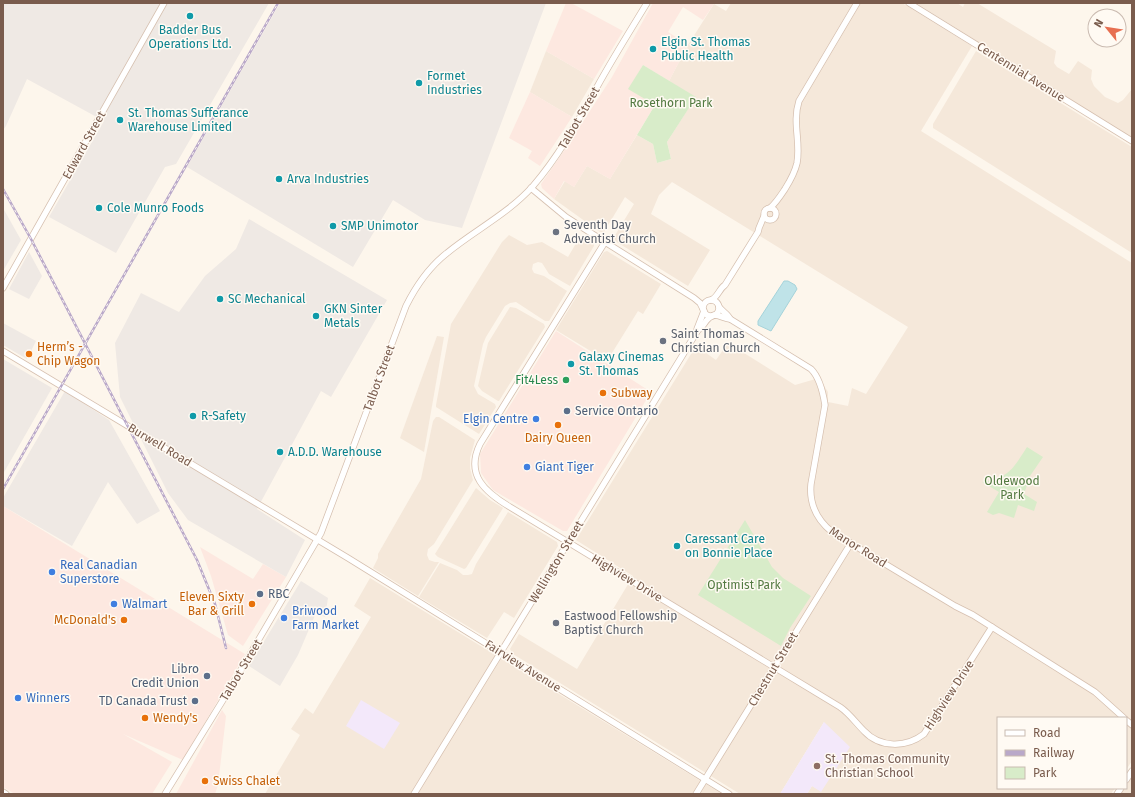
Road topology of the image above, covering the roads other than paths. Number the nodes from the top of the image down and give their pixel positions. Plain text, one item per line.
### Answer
1 (164, 3) edge
2 (647, 3) edge
3 (857, 3) edge
4 (909, 3) edge
5 (1132, 141) edge
6 (531, 188) junction
7 (780, 197) junction
8 (770, 208) junction
9 (775, 211) junction
10 (764, 216) junction
11 (770, 220) junction
12 (758, 232) junction
13 (605, 242) junction
14 (725, 285) junction
15 (3, 288) edge
16 (694, 298) junction
17 (709, 300) junction
18 (719, 306) junction
19 (704, 310) junction
20 (713, 316) junction
21 (730, 319) junction
22 (698, 330) junction
23 (3, 351) edge
24 (317, 540) junction
25 (568, 542) junction
26 (850, 543) junction
27 (992, 627) junction
28 (500, 652) junction
29 (775, 667) junction
30 (1123, 717) edge
31 (705, 780) junction
32 (3, 792) edge
33 (6, 794) edge
34 (165, 794) edge
35 (414, 794) edge
36 (696, 794) edge
37 (729, 794) edge

1 - 15 street, Edward Street
2 - 6 street, Talbot Street
3 - 7 street
4 - 5 street, Centennial Avenue
6 - 13 street
6 - 24 street, Talbot Street
7 - 8 street
7 - 9 street
8 - 9 street
8 - 10 street
9 - 11 street
10 - 11 street
10 - 12 street
11 - 12 street
12 - 14 street
13 - 16 street
13 - 25 street, Highview Drive
14 - 17 street
14 - 18 street
16 - 17 street
16 - 19 street
17 - 18 street
17 - 19 street
18 - 20 street
18 - 21 street, Manor Road
19 - 20 street
19 - 22 street, Wellington Street
20 - 21 street
20 - 22 street, Wellington Street
21 - 26 street, Manor Road
22 - 25 street, Wellington Street
23 - 24 street, Burwell Road
24 - 28 street, Fairview Avenue
24 - 34 street, Talbot Street
25 - 28 street, Wellington Street
25 - 29 street, Highview Drive
26 - 27 street, Manor Road
26 - 29 street, Chestnut Street
27 - 29 street, Highview Drive
27 - 30 street, Manor Road
28 - 31 street, Fairview Avenue
28 - 35 street, Wellington Street
29 - 31 street, Chestnut Street
31 - 36 street, Chestnut Street
31 - 37 street, Fairview Avenue
32 - 33 street

